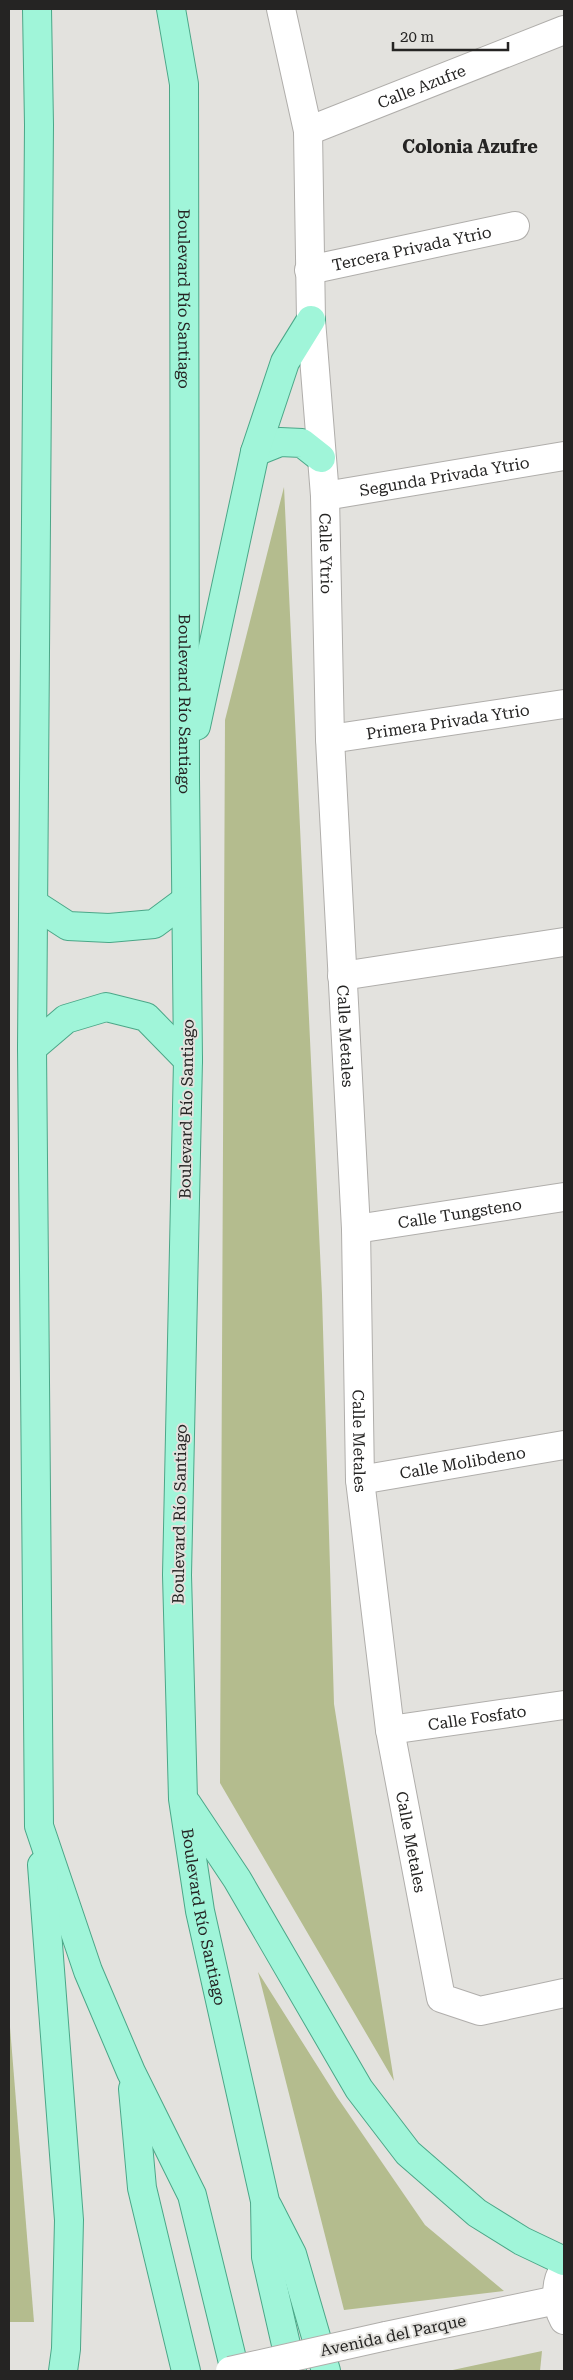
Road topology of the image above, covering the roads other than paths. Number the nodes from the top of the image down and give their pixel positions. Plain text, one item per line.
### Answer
1 (38, 9) edge
2 (171, 9) edge
3 (281, 9) edge
4 (564, 30) edge
5 (308, 131) junction
6 (515, 226) dead end
7 (309, 270) junction
8 (311, 320) junction
9 (255, 452) junction
10 (564, 456) edge
11 (321, 458) junction
12 (325, 496) junction
13 (564, 704) edge
14 (330, 738) junction
15 (185, 779) junction
16 (185, 901) junction
17 (34, 904) junction
18 (564, 942) edge
19 (342, 976) junction
20 (32, 1048) junction
21 (188, 1060) junction
22 (564, 1197) edge
23 (356, 1229) junction
24 (564, 1445) edge
25 (360, 1480) junction
26 (564, 1705) edge
27 (390, 1730) junction
28 (184, 1799) junction
29 (39, 1826) junction
30 (564, 1993) edge
31 (131, 2072) junction
32 (265, 2201) junction
33 (564, 2261) edge
34 (564, 2269) edge
35 (560, 2310) edge
36 (63, 2371) edge
37 (186, 2371) edge
38 (230, 2371) edge
39 (235, 2371) edge
40 (292, 2371) edge
41 (326, 2371) edge

1 - 17 main road
2 - 15 main road, Boulevard Río Santiago
3 - 5 street, Calle Ytrio
4 - 5 street, Calle Azufre
5 - 7 street, Calle Ytrio
6 - 7 street, Tercera Privada Ytrio
7 - 8 street, Calle Ytrio
8 - 9 main road
8 - 11 street, Calle Ytrio
9 - 11 main road
9 - 15 main road
10 - 12 street, Segunda Privada Ytrio
11 - 12 street, Calle Ytrio
12 - 14 street, Calle Ytrio
13 - 14 street, Primera Privada Ytrio
14 - 19 street, Calle Ytrio
15 - 16 main road, Boulevard Río Santiago
16 - 17 main road
16 - 21 main road, Boulevard Río Santiago
17 - 20 main road
18 - 19 street, Calle Metales
19 - 23 street, Calle Metales
20 - 21 main road
20 - 29 main road
21 - 28 main road, Boulevard Río Santiago
22 - 23 street, Calle Tungsteno
23 - 25 street, Calle Metales
24 - 25 street, Calle Molibdeno
25 - 27 street, Calle Metales
26 - 27 street, Calle Fosfato
27 - 30 street, Calle Metales
28 - 32 main road, Boulevard Río Santiago
28 - 33 main road
29 - 31 main road
29 - 36 main road
31 - 37 main road
31 - 39 main road
32 - 40 main road, Boulevard Río Santiago
32 - 41 main road, Boulevard Río Santiago
34 - 35 street
35 - 38 street, Avenida del Parque, bridge

